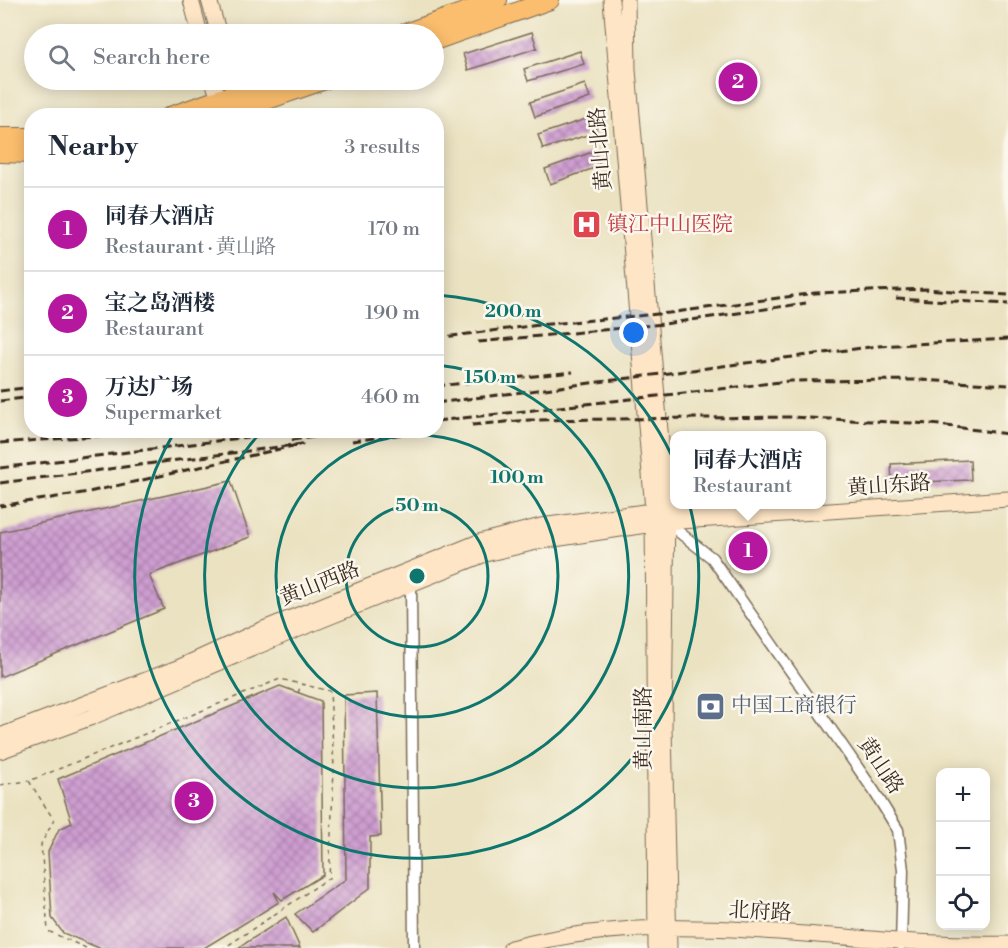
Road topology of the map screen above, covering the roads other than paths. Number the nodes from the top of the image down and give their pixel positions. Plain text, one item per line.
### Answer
1 (191, 0) edge
2 (209, 0) edge
3 (498, 0) edge
4 (550, 0) edge
5 (611, 0) edge
6 (627, 0) edge
7 (198, 24) edge
8 (216, 24) edge
9 (430, 24) edge
10 (444, 37) edge
11 (216, 90) edge
12 (262, 90) edge
13 (237, 94) edge
14 (220, 108) edge
15 (223, 108) edge
16 (0, 137) edge
17 (24, 137) edge
18 (0, 153) edge
19 (24, 154) edge
20 (1008, 492) edge
21 (1008, 500) edge
22 (826, 502) edge
23 (826, 508) edge
24 (731, 509) edge
25 (812, 509) edge
26 (660, 516) junction
27 (411, 584) junction
28 (0, 736) edge
29 (0, 751) edge
30 (662, 939) edge
31 (1008, 944) edge
32 (901, 946) edge
33 (414, 948) edge
34 (511, 948) edge
35 (554, 948) edge
36 (850, 948) edge

1 - 7 main road
2 - 8 main road
3 - 9 main road
4 - 10 main road
5 - 26 main road, 黄山北路
6 - 26 main road, 黄山北路
11 - 14 main road
12 - 13 main road
13 - 15 main road
16 - 17 main road
18 - 19 main road
20 - 22 main road, 黄山东路
21 - 23 main road, 黄山东路
24 - 26 main road
25 - 26 main road, 黄山东路
26 - 27 main road, 黄山西路
26 - 28 main road, 黄山西路
26 - 30 main road, 黄山南路
26 - 32 street, 黄山路
27 - 29 main road, 黄山西路
27 - 33 street
30 - 32 main road, 北府路
30 - 34 main road, 北府路
30 - 35 main road, 北府路
30 - 36 main road, 北府路
31 - 32 main road, 北府路

